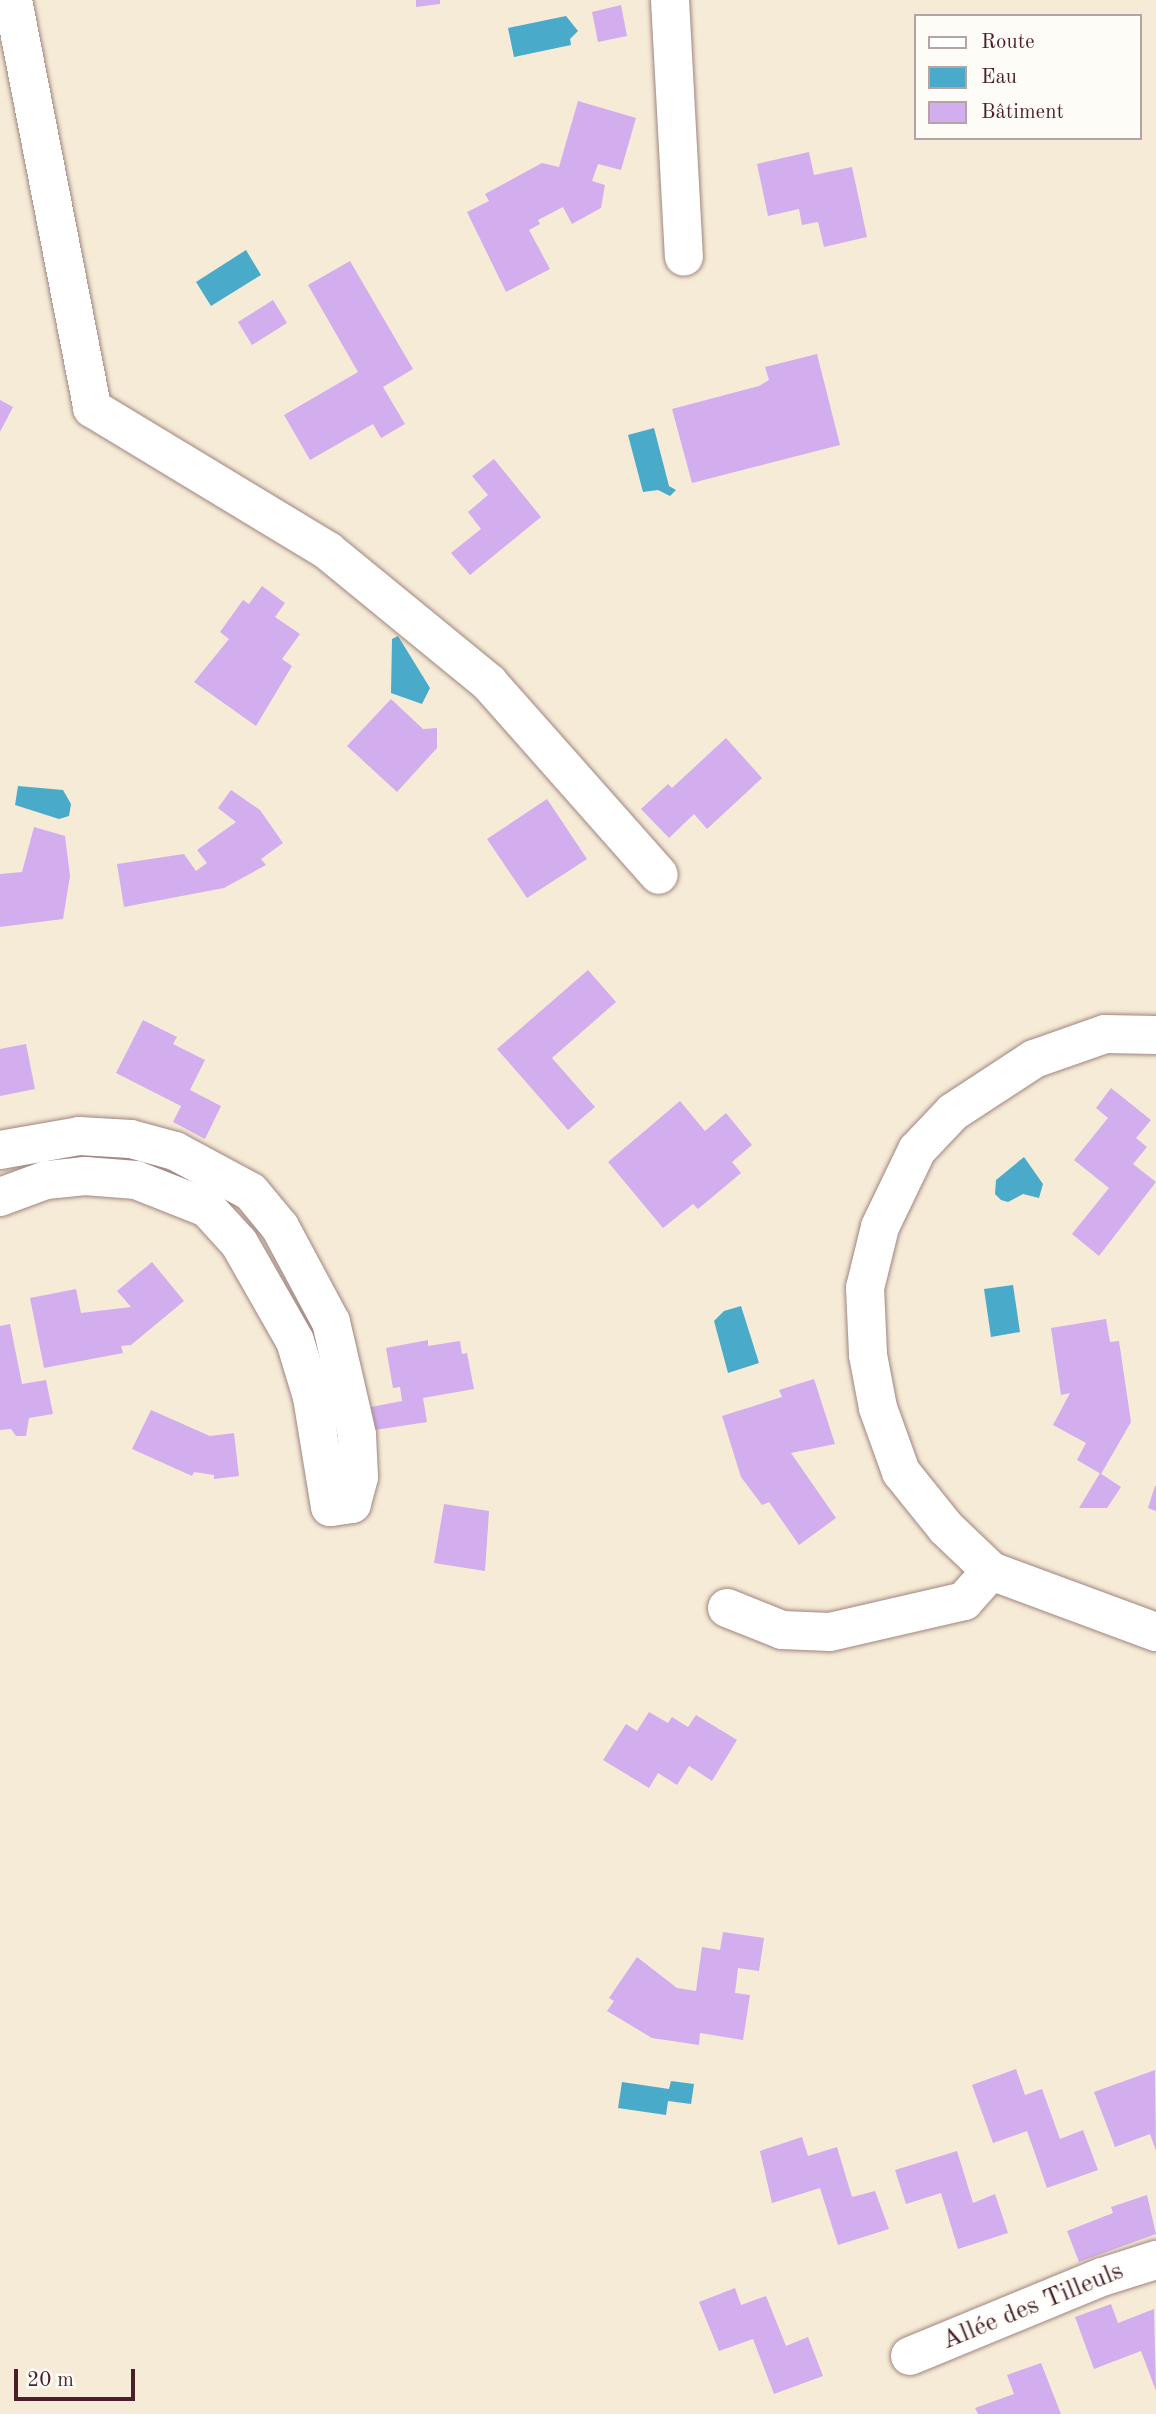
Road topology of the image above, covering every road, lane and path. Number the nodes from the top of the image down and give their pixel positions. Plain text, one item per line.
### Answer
1 (13, 0) edge
2 (670, 0) edge
3 (684, 257) dead end
4 (659, 874) dead end
5 (1156, 1035) edge
6 (0, 1150) edge
7 (0, 1197) edge
8 (991, 1571) junction
9 (727, 1608) dead end
10 (1156, 1632) edge
11 (1156, 2260) edge
12 (911, 2357) dead end

1 - 4 street
2 - 3 street
5 - 8 street
6 - 7 street
8 - 9 street
8 - 10 street
11 - 12 street, Allée des Tilleuls

